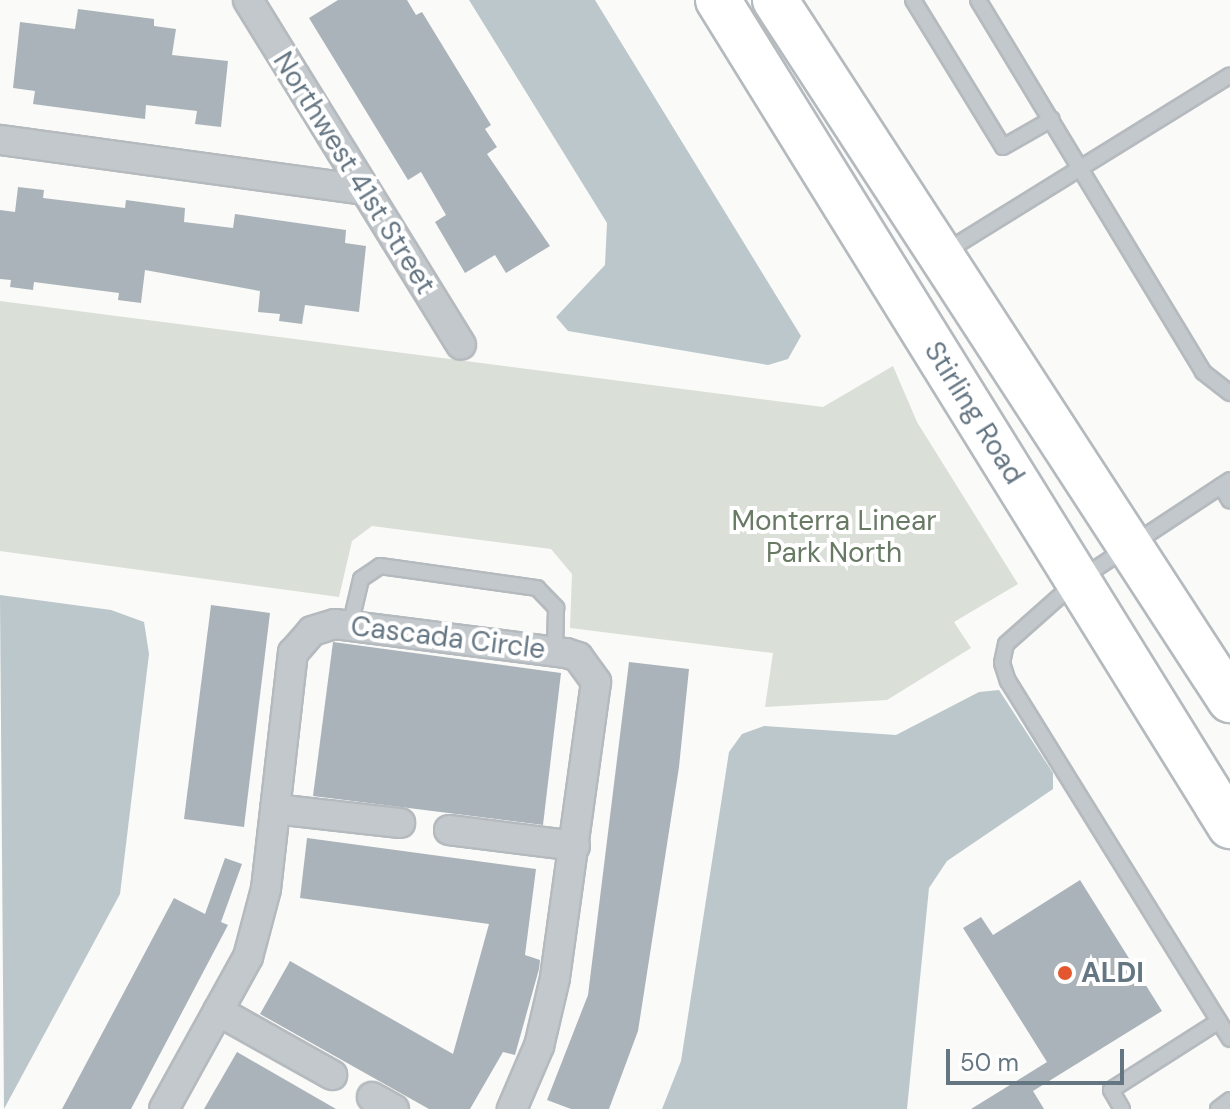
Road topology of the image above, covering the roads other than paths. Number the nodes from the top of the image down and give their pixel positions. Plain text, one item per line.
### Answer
1 (248, 0) edge
2 (718, 0) edge
3 (775, 0) edge
4 (913, 0) edge
5 (978, 0) edge
6 (1230, 75) edge
7 (1052, 119) junction
8 (0, 140) edge
9 (1082, 167) junction
10 (365, 190) junction
11 (939, 256) junction
12 (461, 345) dead end
13 (1230, 393) edge
14 (1225, 483) edge
15 (1230, 501) edge
16 (1130, 547) junction
17 (1077, 581) junction
18 (350, 626) junction
19 (555, 651) junction
20 (1230, 700) edge
21 (275, 809) junction
22 (400, 823) dead end
23 (1230, 826) edge
24 (449, 830) dead end
25 (575, 846) junction
26 (218, 1011) junction
27 (1219, 1021) junction
28 (1230, 1039) edge
29 (332, 1075) dead end
30 (1230, 1100) edge
31 (164, 1109) edge
32 (512, 1109) edge
33 (1122, 1109) edge
34 (1218, 1109) edge

1 - 10 street, Northwest 41st Street
2 - 17 main road, Stirling Road
3 - 11 main road, Stirling Road
4 - 7 lane
5 - 7 lane
6 - 9 lane
7 - 9 lane
8 - 10 street
9 - 11 lane
9 - 13 lane
10 - 12 street, Northwest 41st Street
11 - 16 main road, Stirling Road
14 - 15 lane
14 - 16 lane
16 - 17 lane
16 - 20 main road, Stirling Road
17 - 23 main road, Stirling Road
17 - 27 lane
18 - 19 street, Cascada Circle
18 - 19 lane
18 - 21 street, Cascada Circle
19 - 25 street, Cascada Circle
21 - 22 street
21 - 26 street, Cascada Circle
24 - 25 street
25 - 32 street, Cascada Circle
26 - 29 street
26 - 31 street, Cascada Circle
27 - 28 lane
27 - 33 lane
30 - 34 lane

